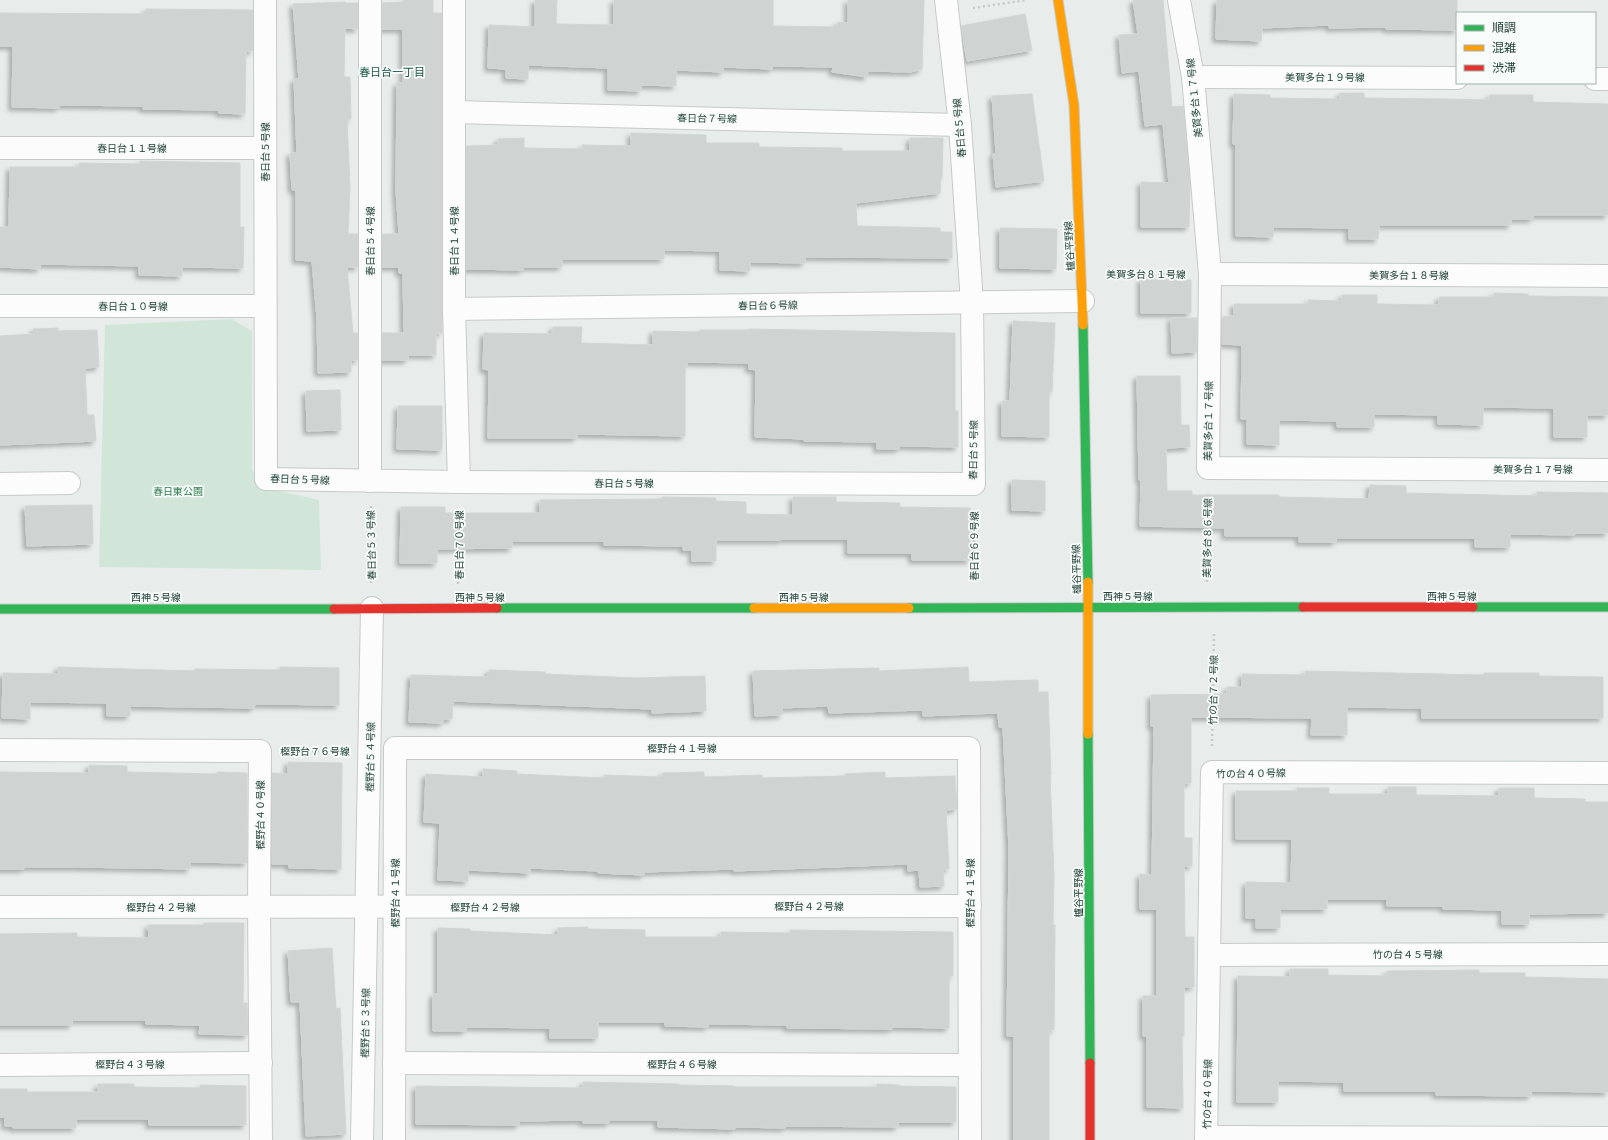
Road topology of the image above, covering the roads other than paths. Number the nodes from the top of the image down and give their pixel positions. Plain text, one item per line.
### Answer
1 (265, 0) edge
2 (370, 0) edge
3 (454, 0) edge
4 (1058, 0) edge
5 (1179, 0) edge
6 (946, 6) edge
7 (1193, 77) junction
8 (1456, 78) edge
9 (1596, 79) edge
10 (1608, 79) edge
11 (454, 112) junction
12 (960, 125) junction
13 (0, 148) edge
14 (265, 148) junction
15 (1210, 274) junction
16 (1608, 276) edge
17 (1083, 301) junction
18 (972, 303) junction
19 (0, 306) edge
20 (265, 306) junction
21 (454, 309) junction
22 (1608, 470) edge
23 (370, 481) junction
24 (459, 482) junction
25 (69, 483) dead end
26 (0, 484) edge
27 (1088, 607) junction
28 (1608, 607) edge
29 (0, 608) edge
30 (372, 608) junction
31 (0, 750) edge
32 (1608, 773) edge
33 (970, 906) junction
34 (0, 907) edge
35 (259, 907) junction
36 (367, 907) junction
37 (394, 907) junction
38 (1608, 954) edge
39 (1209, 955) junction
40 (261, 1063) junction
41 (394, 1063) junction
42 (0, 1065) edge
43 (970, 1065) junction
44 (1608, 1138) edge
45 (1206, 1139) edge
46 (261, 1140) edge
47 (362, 1140) edge
48 (394, 1140) edge
49 (970, 1140) edge
50 (1090, 1140) edge

1 - 14 street, 春日台５号線
2 - 23 street, 春日台５４号線
3 - 11 street, 春日台１４号線
4 - 17 street, 櫨谷平野線
5 - 7 street, 美賀多台１７号線
6 - 12 street, 春日台５号線
7 - 8 street, 美賀多台１９号線
7 - 15 street, 美賀多台１７号線
9 - 10 street
11 - 12 street, 春日台７号線
11 - 21 street, 春日台１４号線
12 - 18 street, 春日台５号線
13 - 14 street, 春日台１１号線
14 - 20 street, 春日台５号線
15 - 16 street, 美賀多台１８号線
15 - 22 street, 美賀多台１７号線
17 - 18 street, 春日台６号線
17 - 27 street, 櫨谷平野線
18 - 21 street, 春日台６号線
18 - 24 street, 春日台５号線
19 - 20 street, 春日台１０号線
20 - 23 street, 春日台５号線
21 - 24 street, 春日台１４号線
23 - 24 street, 春日台５号線
25 - 26 street
27 - 28 street, 西神５号線
27 - 30 street, 西神５号線
27 - 50 street, 櫨谷平野線
29 - 30 street, 西神５号線
30 - 36 street, 樫野台５４号線
31 - 35 street, 樫野台４０号線
32 - 39 street, 竹の台４０号線
33 - 37 street, 樫野台４２号線
33 - 37 street, 樫野台４１号線
33 - 43 street, 樫野台４１号線
34 - 35 street, 樫野台４２号線
35 - 36 street, 樫野台４２号線
35 - 40 street, 樫野台４０号線
36 - 37 street, 樫野台４２号線
36 - 47 street, 樫野台５３号線
37 - 41 street, 樫野台４１号線
38 - 39 street, 竹の台４５号線
39 - 45 street, 竹の台４０号線
40 - 42 street, 樫野台４３号線
40 - 46 street, 樫野台４０号線
41 - 43 street, 樫野台４６号線
41 - 48 street, 樫野台４１号線
43 - 49 street, 樫野台４１号線
44 - 45 street

